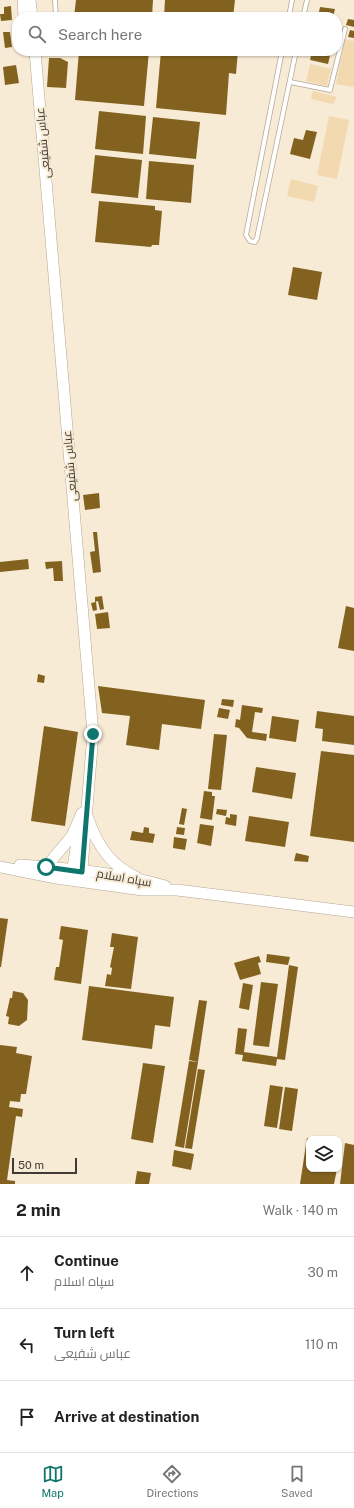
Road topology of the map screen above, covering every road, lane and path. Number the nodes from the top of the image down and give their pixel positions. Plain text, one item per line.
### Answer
1 (22, 0) edge
2 (30, 0) edge
3 (55, 0) edge
4 (292, 0) edge
5 (307, 0) edge
6 (23, 12) edge
7 (31, 12) edge
8 (56, 12) edge
9 (290, 12) edge
10 (304, 12) edge
11 (345, 29) dead end
12 (342, 41) edge
13 (27, 56) edge
14 (35, 56) edge
15 (281, 56) edge
16 (295, 56) edge
17 (338, 56) edge
18 (290, 82) junction
19 (84, 814) junction
20 (0, 866) edge
21 (46, 867) junction
22 (77, 876) junction
23 (144, 880) junction
24 (177, 890) junction
25 (354, 912) edge

1 - 6 main road
2 - 7 main road
3 - 8 lane
4 - 9 lane
5 - 10 lane
11 - 12 lane
13 - 19 main road, عباس شفیعی
14 - 19 main road, عباس شفیعی
15 - 18 lane
16 - 18 lane
17 - 18 lane
19 - 21 main road
19 - 22 main road, عباس شفیعی
19 - 23 main road
20 - 21 main road, سپاه اسلام
20 - 22 main road, سپاه اسلام
21 - 22 main road, سپاه اسلام
22 - 23 main road, سپاه اسلام
22 - 24 main road, سپاه اسلام
23 - 24 main road, سپاه اسلام
24 - 25 main road, سپاه اسلام

